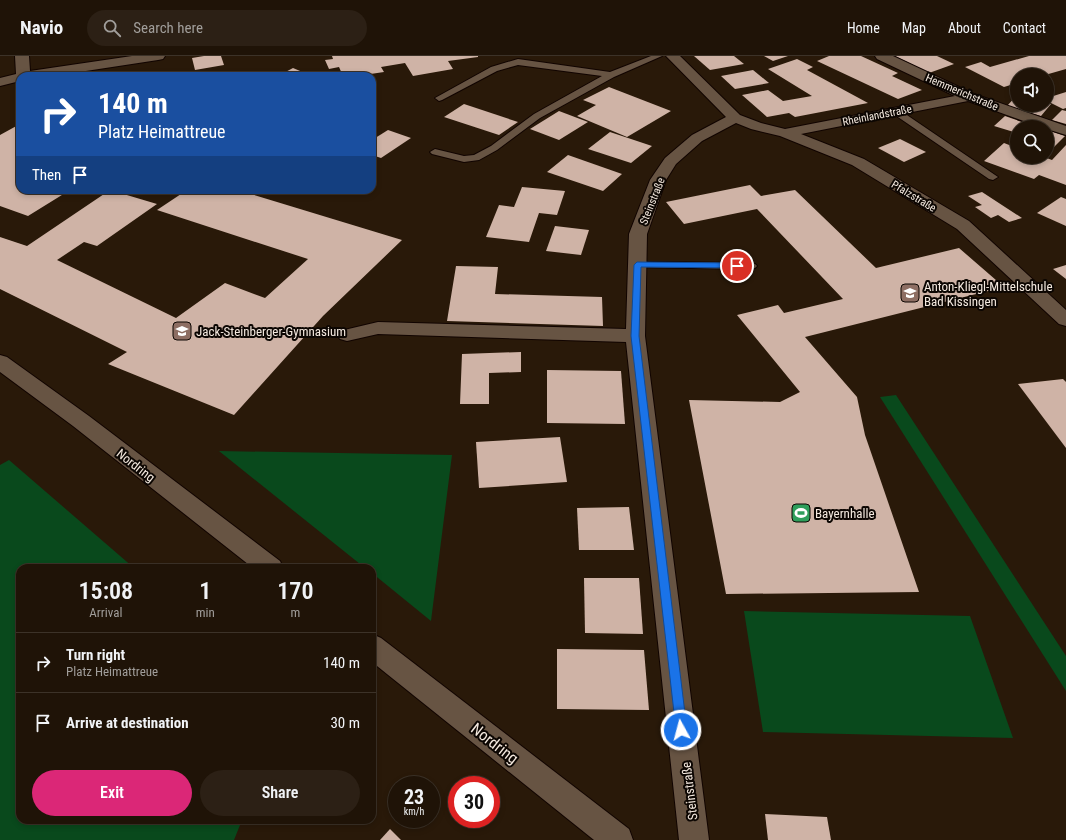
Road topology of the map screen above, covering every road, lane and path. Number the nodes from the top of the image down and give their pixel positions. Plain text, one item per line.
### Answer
1 (22, 56) edge
2 (78, 56) edge
3 (158, 56) edge
4 (658, 56) edge
5 (673, 56) edge
6 (882, 56) edge
7 (59, 70) junction
8 (24, 72) edge
9 (47, 72) edge
10 (611, 75) junction
11 (16, 78) edge
12 (0, 82) edge
13 (969, 97) junction
14 (439, 98) dead end
15 (894, 111) junction
16 (735, 118) junction
17 (1066, 131) edge
18 (785, 133) junction
19 (435, 152) dead end
20 (993, 177) dead end
21 (637, 265) junction
22 (751, 266) dead end
23 (1066, 320) edge
24 (347, 336) dead end
25 (635, 336) junction
26 (0, 362) edge
27 (265, 564) edge
28 (376, 649) edge
29 (618, 840) edge
30 (694, 840) edge

1 - 8 street
2 - 7 street
3 - 7 street
4 - 10 lane
5 - 16 street
6 - 13 street, Hemmerichstraße
7 - 9 street
10 - 14 lane
10 - 19 lane
11 - 12 street
13 - 15 street, Rheinlandstraße
13 - 17 street, Hemmerichstraße
15 - 18 street, Rheinlandstraße
15 - 20 lane
16 - 18 street, Pfalzstraße
16 - 21 street, Steinstraße
18 - 23 street, Pfalzstraße
21 - 22 lane
21 - 25 street, Steinstraße
24 - 25 street
25 - 30 street, Steinstraße
26 - 27 street, Nordring
28 - 29 street, Nordring

